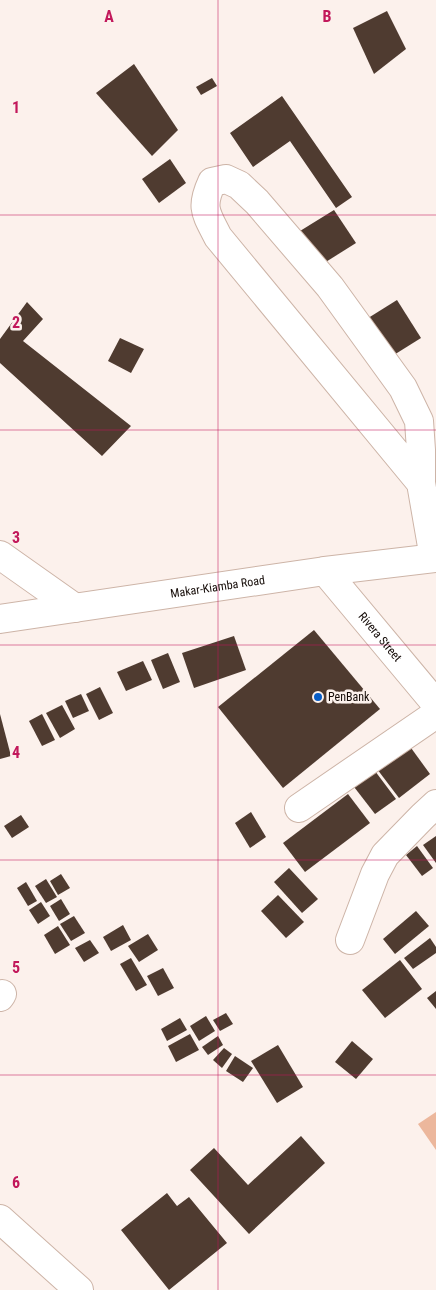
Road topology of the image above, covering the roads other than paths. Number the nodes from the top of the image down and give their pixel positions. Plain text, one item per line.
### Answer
1 (421, 483) junction
2 (0, 555) edge
3 (435, 558) edge
4 (325, 571) junction
5 (75, 608) junction
6 (0, 619) edge
7 (436, 704) edge
8 (436, 714) edge
9 (436, 804) edge
10 (299, 808) dead end
11 (350, 940) dead end
12 (0, 1219) edge
13 (72, 1288) edge

1 - 1 street
1 - 3 street
2 - 5 street
3 - 4 street, Makar-Kiamba Road
4 - 5 street, Makar-Kiamba Road
4 - 7 street, Rivera Street
5 - 6 street, Makar-Kiamba Road
8 - 10 street
9 - 11 street
12 - 13 street

